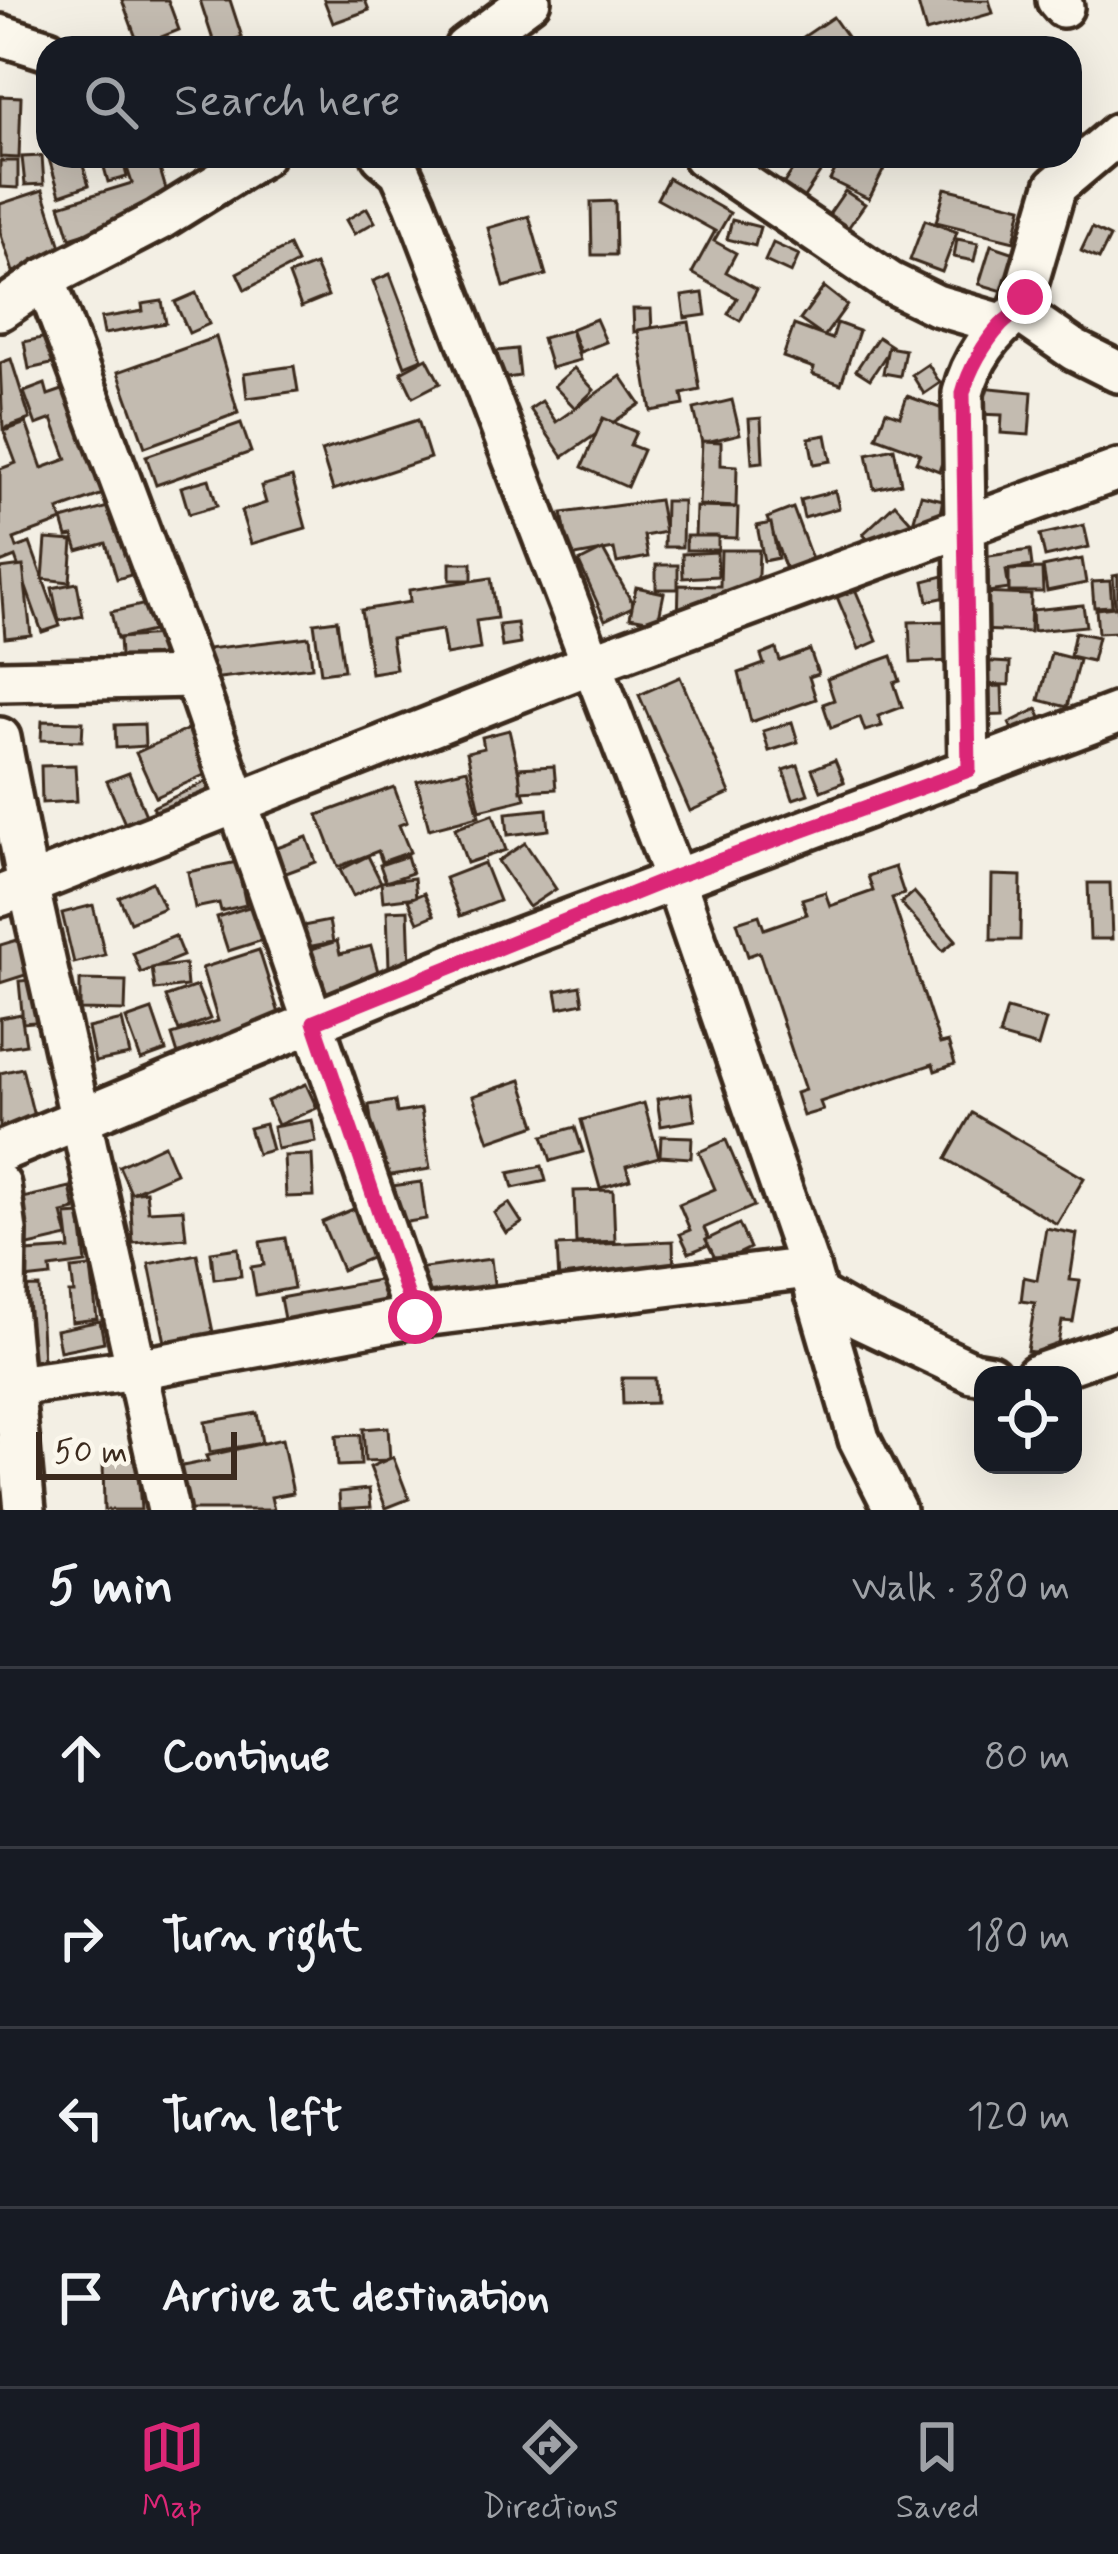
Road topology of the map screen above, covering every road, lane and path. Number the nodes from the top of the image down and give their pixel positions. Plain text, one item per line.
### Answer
1 (530, 0) edge
2 (0, 35) edge
3 (481, 36) edge
4 (36, 46) edge
5 (1118, 134) edge
6 (1082, 164) edge
7 (243, 168) edge
8 (396, 168) edge
9 (721, 168) edge
10 (1077, 168) edge
11 (45, 279) junction
12 (0, 310) edge
13 (1010, 318) junction
14 (1118, 372) edge
15 (1118, 470) edge
16 (963, 528) junction
17 (590, 664) junction
18 (194, 677) junction
19 (0, 681) edge
20 (1118, 713) edge
21 (0, 738) edge
22 (969, 770) junction
23 (236, 803) junction
24 (674, 877) junction
25 (14, 890) edge
26 (314, 1022) junction
27 (83, 1118) junction
28 (0, 1152) edge
29 (0, 1185) edge
30 (812, 1281) junction
31 (415, 1317) junction
32 (1118, 1347) edge
33 (1062, 1366) edge
34 (137, 1370) junction
35 (974, 1372) edge
36 (6, 1387) edge
37 (25, 1510) edge
38 (168, 1510) edge
39 (896, 1510) edge

1 - 3 street
2 - 4 street
5 - 6 street
7 - 11 street
8 - 17 street
9 - 13 street
10 - 13 street
11 - 12 street
11 - 18 street
13 - 14 street
13 - 16 street
15 - 16 street
16 - 17 street
16 - 22 street
17 - 23 street
17 - 24 street
18 - 19 street
18 - 23 street
20 - 22 street
21 - 25 street
22 - 24 street
23 - 25 street
23 - 26 street
24 - 26 street
24 - 30 street
25 - 27 street
26 - 27 street
26 - 31 street
27 - 28 street
27 - 34 street
29 - 36 street
30 - 31 street
30 - 35 street
30 - 39 street
31 - 34 street
32 - 33 street
34 - 36 street
34 - 38 street
36 - 37 street

